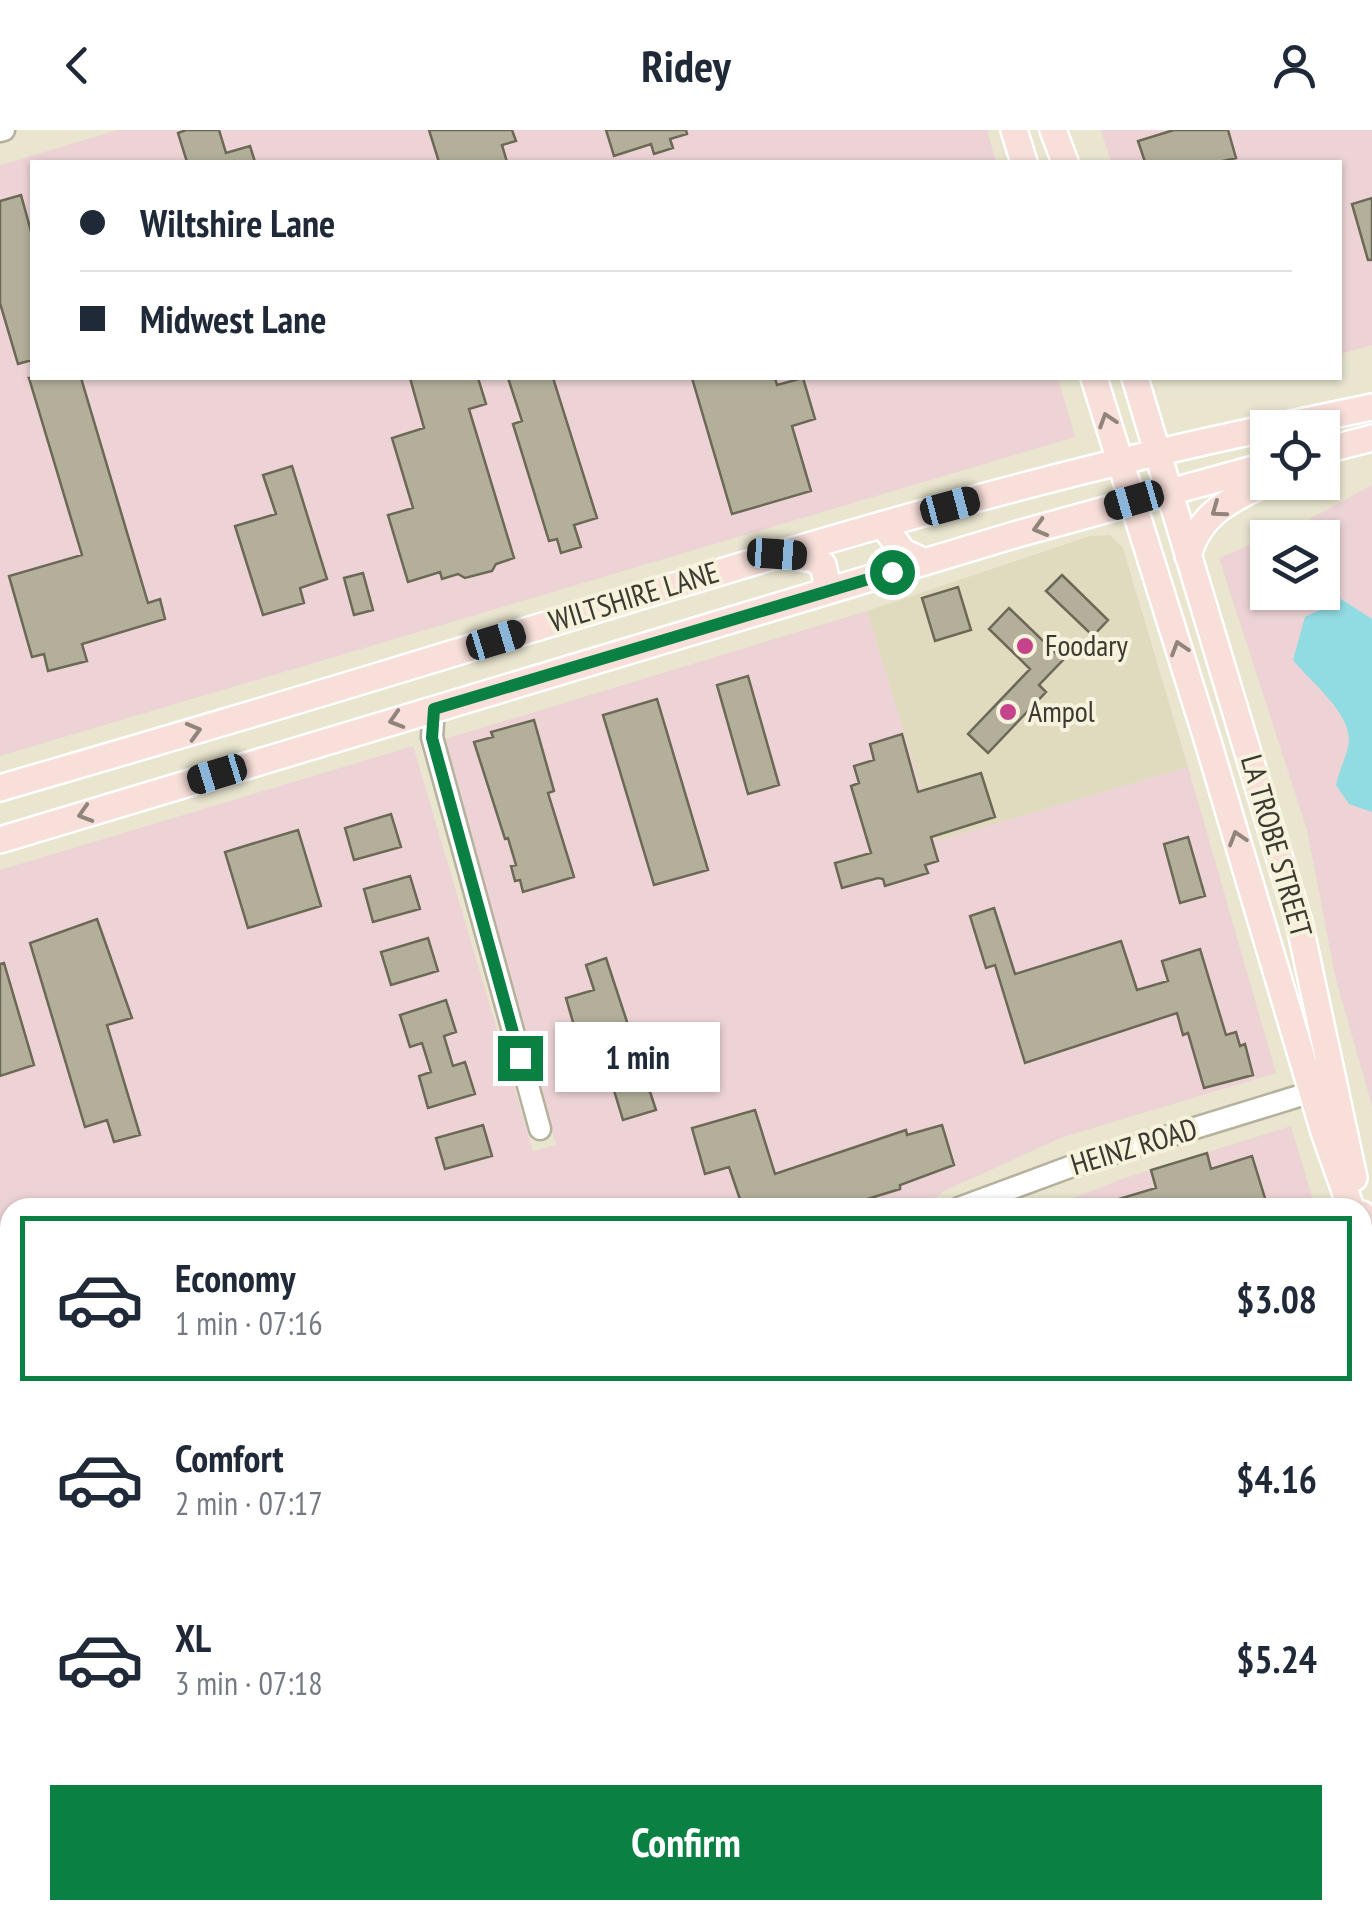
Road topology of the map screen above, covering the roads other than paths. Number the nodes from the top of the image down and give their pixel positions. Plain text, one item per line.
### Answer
1 (1014, 130) edge
2 (1052, 130) edge
3 (1023, 160) edge
4 (1063, 160) edge
5 (1095, 380) edge
6 (1136, 380) edge
7 (1372, 407) edge
8 (1340, 414) edge
9 (1250, 433) edge
10 (1372, 438) edge
11 (1340, 447) edge
12 (1157, 454) junction
13 (1121, 464) junction
14 (1250, 470) edge
15 (1167, 491) junction
16 (1250, 491) edge
17 (1134, 500) junction
18 (883, 525) junction
19 (777, 554) junction
20 (1188, 556) junction
21 (925, 562) junction
22 (820, 593) junction
23 (421, 664) junction
24 (1228, 684) junction
25 (434, 709) junction
26 (1230, 774) junction
27 (0, 788) edge
28 (0, 840) edge
29 (1306, 951) junction
30 (1312, 1092) junction
31 (540, 1129) dead end
32 (985, 1198) edge
33 (1348, 1198) edge
34 (1359, 1198) edge

1 - 3 main road
2 - 4 main road
13 -> 5 main road, LA TROBE STREET
6 - 12 main road, LA TROBE STREET
7 - 8 main road, WILTSHIRE LANE
9 - 12 main road, WILTSHIRE LANE
10 - 11 main road
12 - 13 main road, WILTSHIRE LANE
12 - 15 main road, LA TROBE STREET
13 - 17 main road, LA TROBE STREET
13 - 18 main road, WILTSHIRE LANE
14 - 15 main road, WILTSHIRE LANE
15 - 17 main road, WILTSHIRE LANE
15 - 20 main road, LA TROBE STREET
16 -> 20 main road
17 -> 21 main road, WILTSHIRE LANE
26 -> 17 main road, LA TROBE STREET
18 - 19 main road, WILTSHIRE LANE
18 - 21 main road
19 - 22 main road
19 - 23 main road, WILTSHIRE LANE
20 - 24 main road, LA TROBE STREET
21 - 22 main road, WILTSHIRE LANE
22 - 25 main road, WILTSHIRE LANE
23 - 25 main road
27 -> 23 main road, WILTSHIRE LANE
24 - 26 main road
24 - 29 main road, LA TROBE STREET
25 -> 28 main road, WILTSHIRE LANE
25 - 31 street
26 - 30 main road, LA TROBE STREET
29 - 30 main road
29 - 34 main road, LA TROBE STREET
30 - 32 street, HEINZ ROAD
30 - 33 main road, LA TROBE STREET

